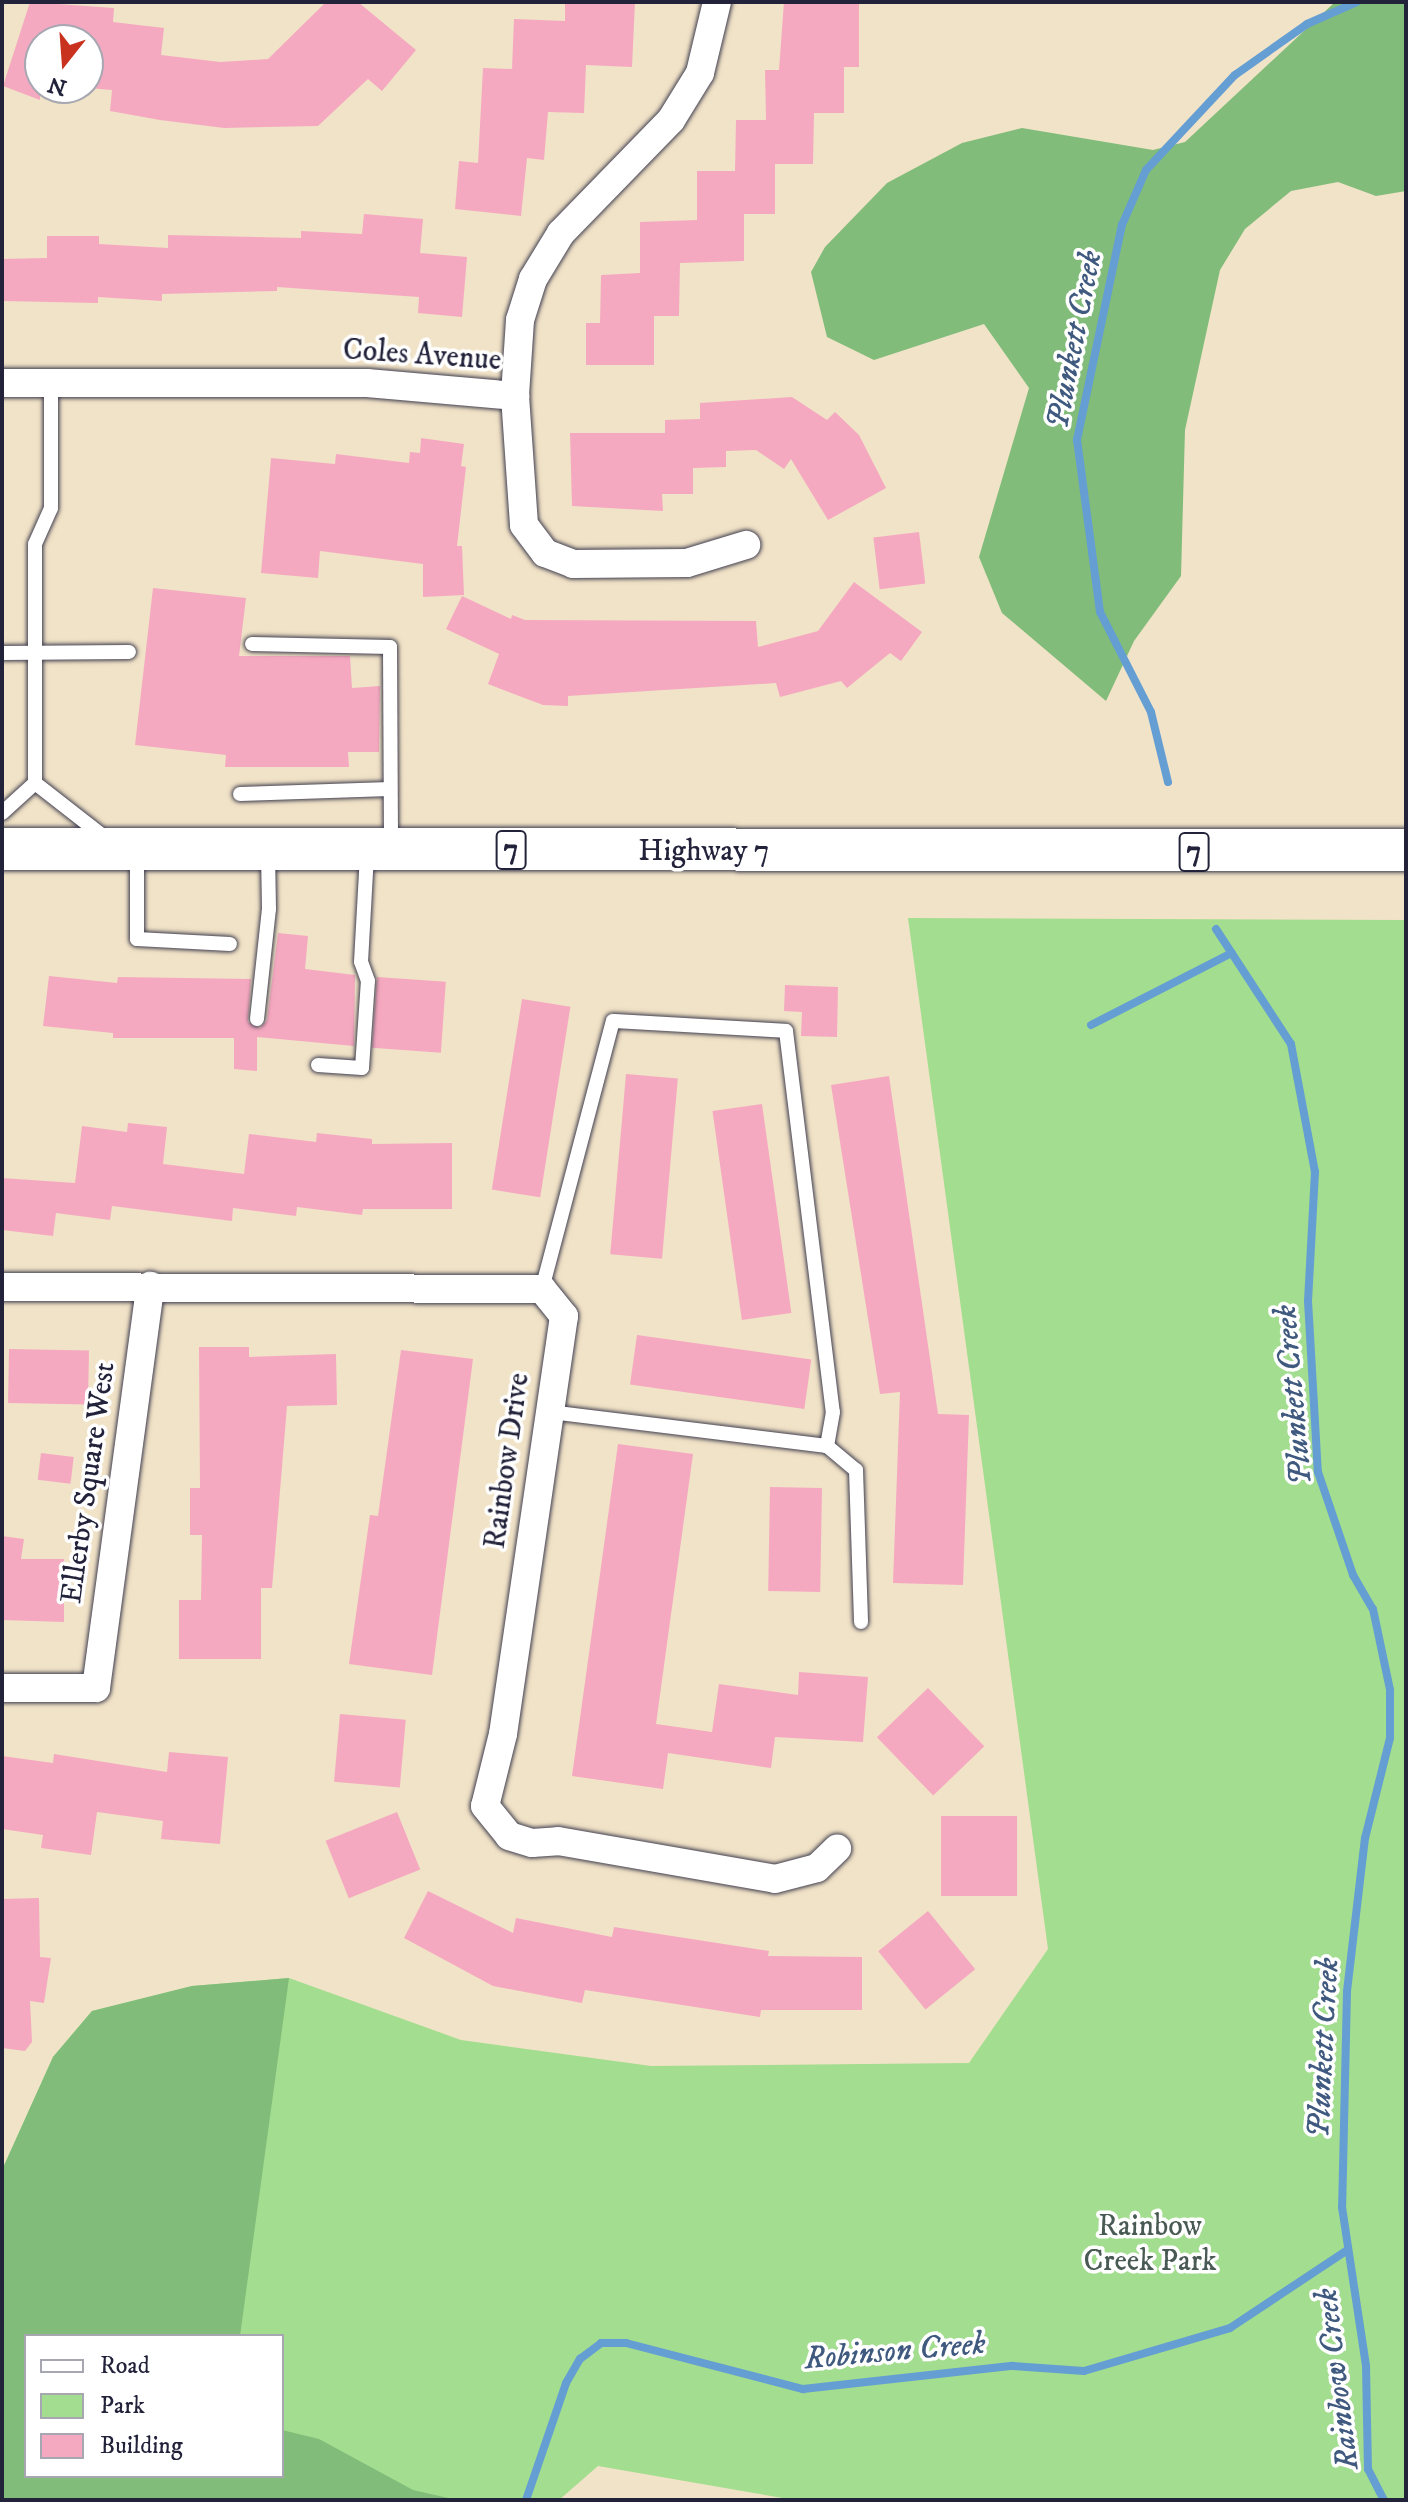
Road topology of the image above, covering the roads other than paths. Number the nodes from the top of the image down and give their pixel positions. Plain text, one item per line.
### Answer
1 (717, 2) edge
2 (51, 382) junction
3 (2, 383) edge
4 (515, 396) junction
5 (746, 545) dead end
6 (252, 644) dead end
7 (129, 652) dead end
8 (2, 653) edge
9 (33, 653) junction
10 (35, 783) junction
11 (390, 789) junction
12 (240, 794) dead end
13 (2, 813) edge
14 (128, 848) junction
15 (267, 848) junction
16 (2, 849) edge
17 (380, 849) junction
18 (1406, 850) edge
19 (230, 944) dead end
20 (257, 1019) dead end
21 (318, 1065) dead end
22 (150, 1286) junction
23 (2, 1287) edge
24 (542, 1289) junction
25 (549, 1412) junction
26 (827, 1446) junction
27 (861, 1622) dead end
28 (2, 1688) edge
29 (837, 1849) dead end

1 - 4 street
2 - 3 street, Coles Avenue
2 - 4 street, Coles Avenue
2 - 9 lane
4 - 5 street, Coles Avenue
6 - 11 lane
7 - 9 lane
8 - 9 lane
9 - 10 lane
10 - 13 lane
10 - 14 lane
11 - 12 lane
11 - 17 lane
14 - 15 main road, Highway 7 / 7
14 - 16 main road, Highway 7 / 7
14 - 19 lane
15 - 17 main road, Highway 7 / 7
15 - 20 lane
17 - 18 main road, Highway 7 / 7
17 - 21 lane
22 - 23 street
22 - 24 street
22 - 28 street, Ellerby Square West
24 - 25 street, Rainbow Drive
24 - 26 lane
25 - 26 lane
25 - 29 street, Rainbow Drive
26 - 27 lane

